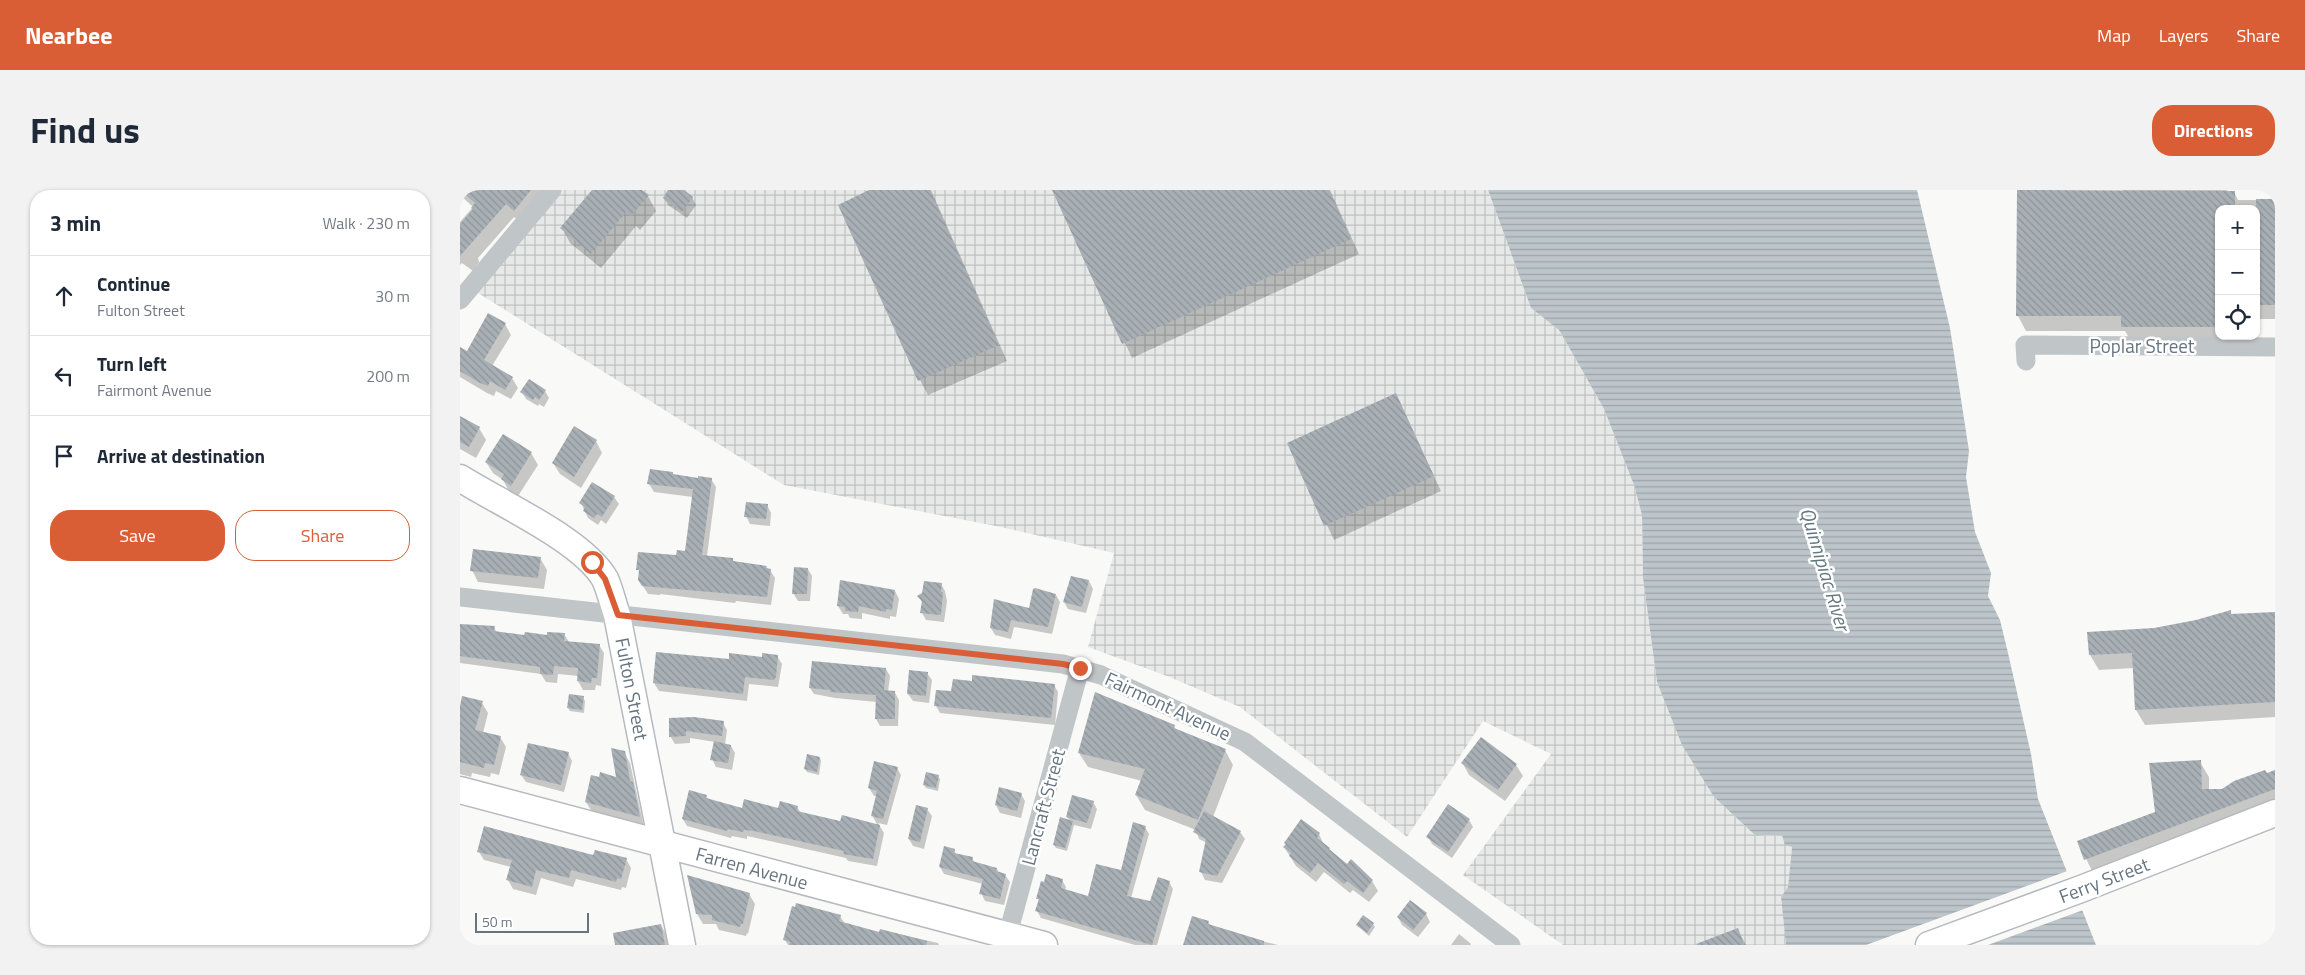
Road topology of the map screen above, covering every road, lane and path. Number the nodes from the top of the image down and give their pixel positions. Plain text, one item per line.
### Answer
1 (552, 190) edge
2 (460, 300) edge
3 (2275, 347) edge
4 (2026, 360) dead end
5 (460, 478) edge
6 (460, 597) edge
7 (618, 615) junction
8 (1080, 668) junction
9 (460, 790) edge
10 (2275, 813) edge
11 (662, 844) junction
12 (1006, 940) edge
13 (1931, 944) edge
14 (682, 945) edge
15 (1044, 945) edge
16 (1511, 945) edge

1 - 2 street
3 - 4 street, Poplar Street
5 - 7 main road, Fulton Street
6 - 7 street, Fairmont Avenue
7 - 8 street, Fairmont Avenue
7 - 11 main road, Fulton Street
8 - 12 street, Lancraft Street
8 - 16 street, Fairmont Avenue
9 - 11 main road, Farren Avenue
10 - 13 main road, Ferry Street
11 - 12 main road, Farren Avenue
11 - 14 main road, Fulton Street
12 - 15 main road, Farren Avenue

